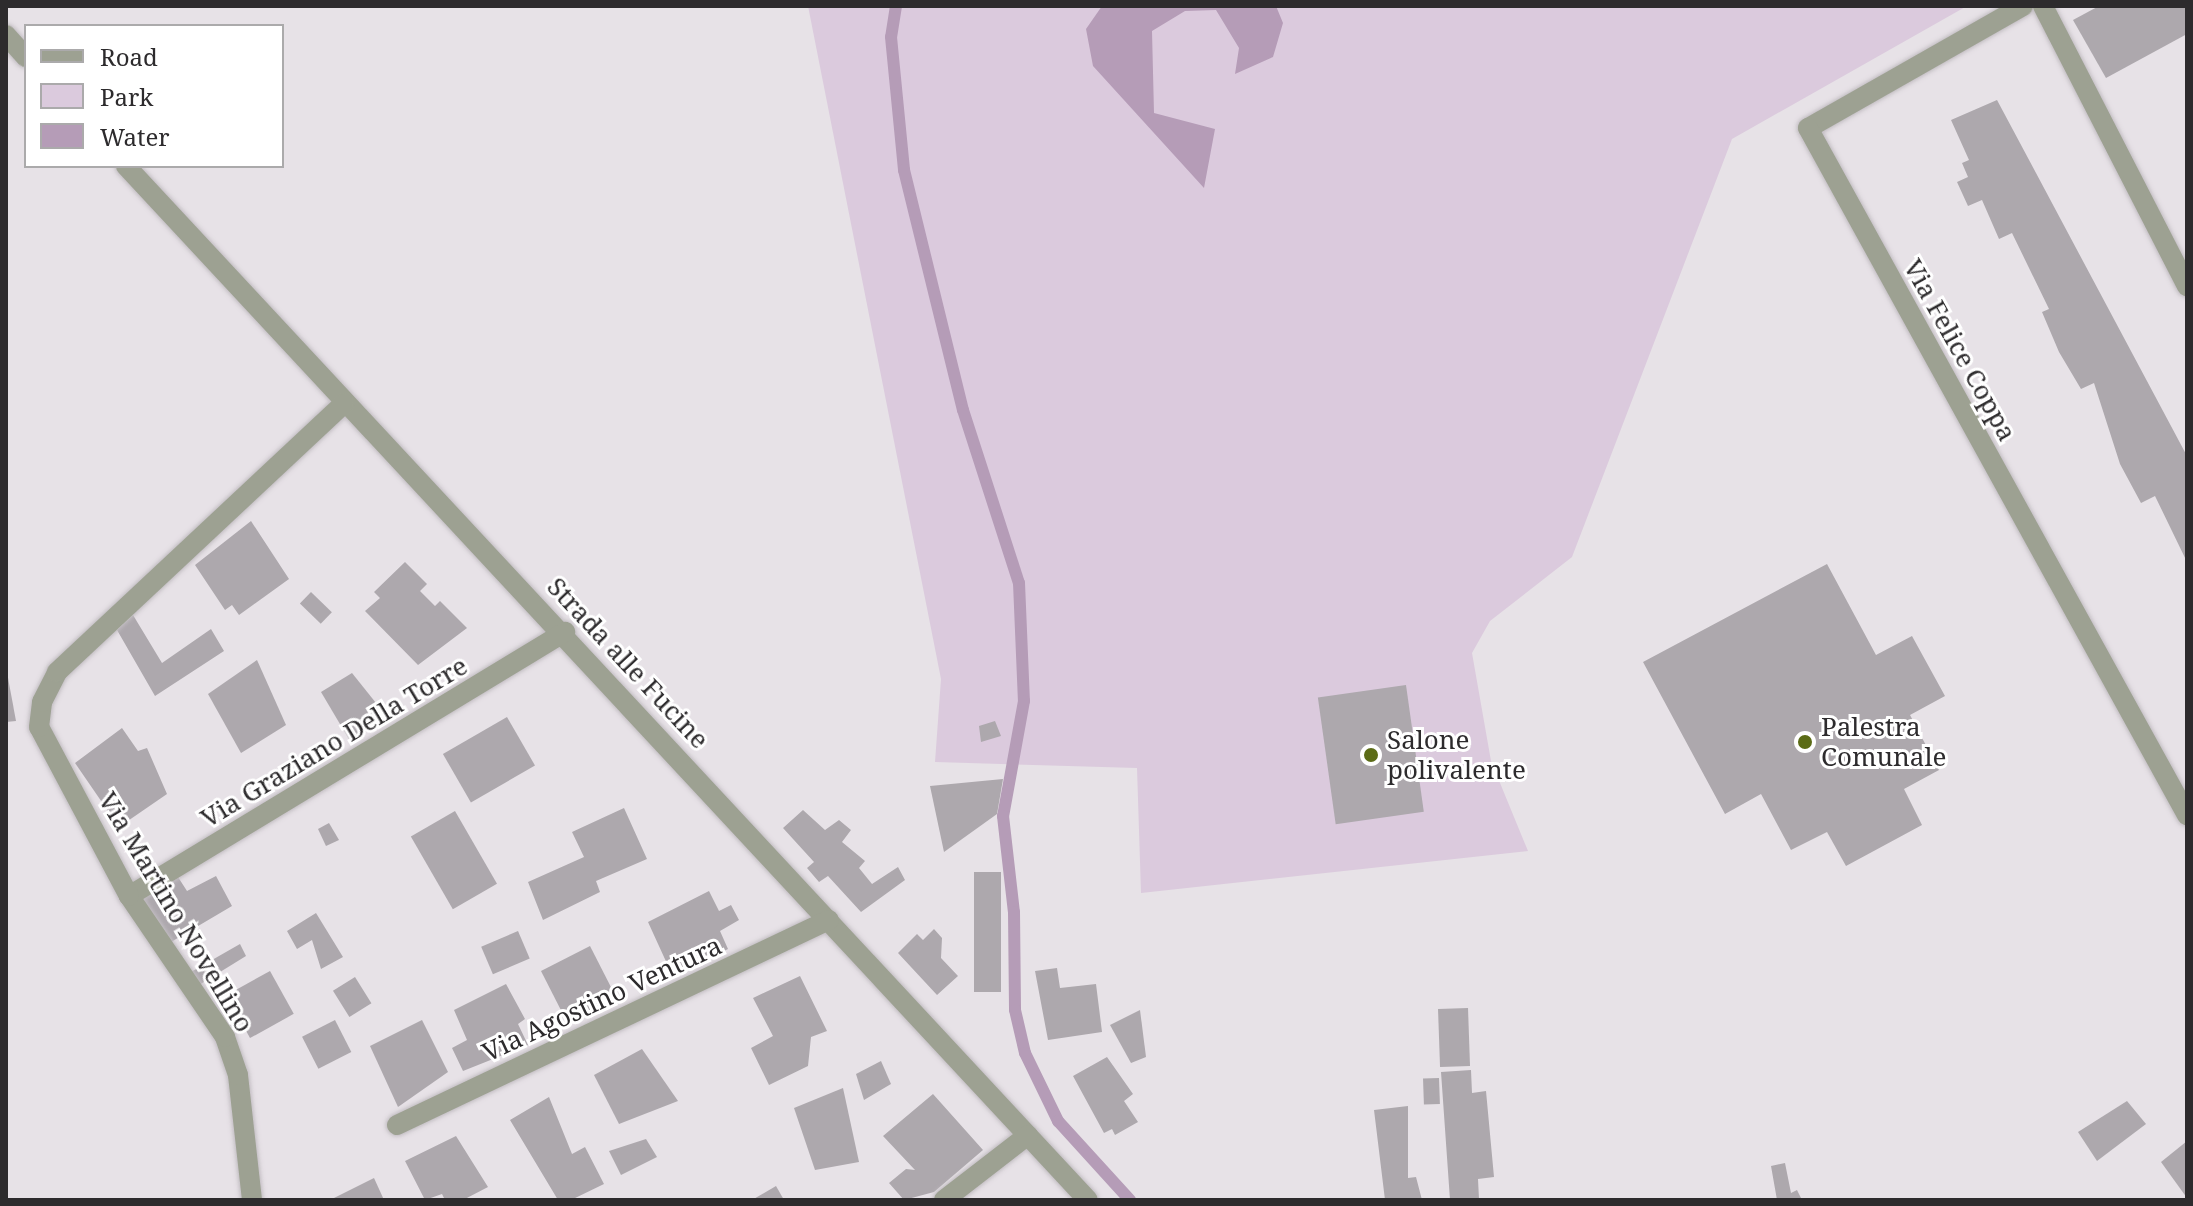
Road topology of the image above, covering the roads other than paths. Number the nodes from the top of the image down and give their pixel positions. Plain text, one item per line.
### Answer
1 (2023, 6) edge
2 (2043, 6) edge
3 (6, 35) edge
4 (24, 55) edge
5 (128, 168) edge
6 (2187, 286) edge
7 (344, 403) junction
8 (565, 632) junction
9 (2187, 815) edge
10 (129, 896) junction
11 (829, 920) junction
12 (397, 1125) dead end
13 (1028, 1135) junction
14 (252, 1200) edge
15 (944, 1200) edge
16 (1088, 1200) edge

1 - 9 street, Via Felice Coppa
2 - 6 street
3 - 4 street
5 - 7 street, Strada alle Fucine
7 - 8 street, Strada alle Fucine
7 - 10 street, Via Martino Novellino
8 - 10 street, Via Graziano Della Torre
8 - 11 street, Strada alle Fucine
10 - 14 street, Via Martino Novellino
11 - 12 street, Via Agostino Ventura
11 - 13 street, Strada alle Fucine
13 - 15 street
13 - 16 street, Strada alle Fucine

